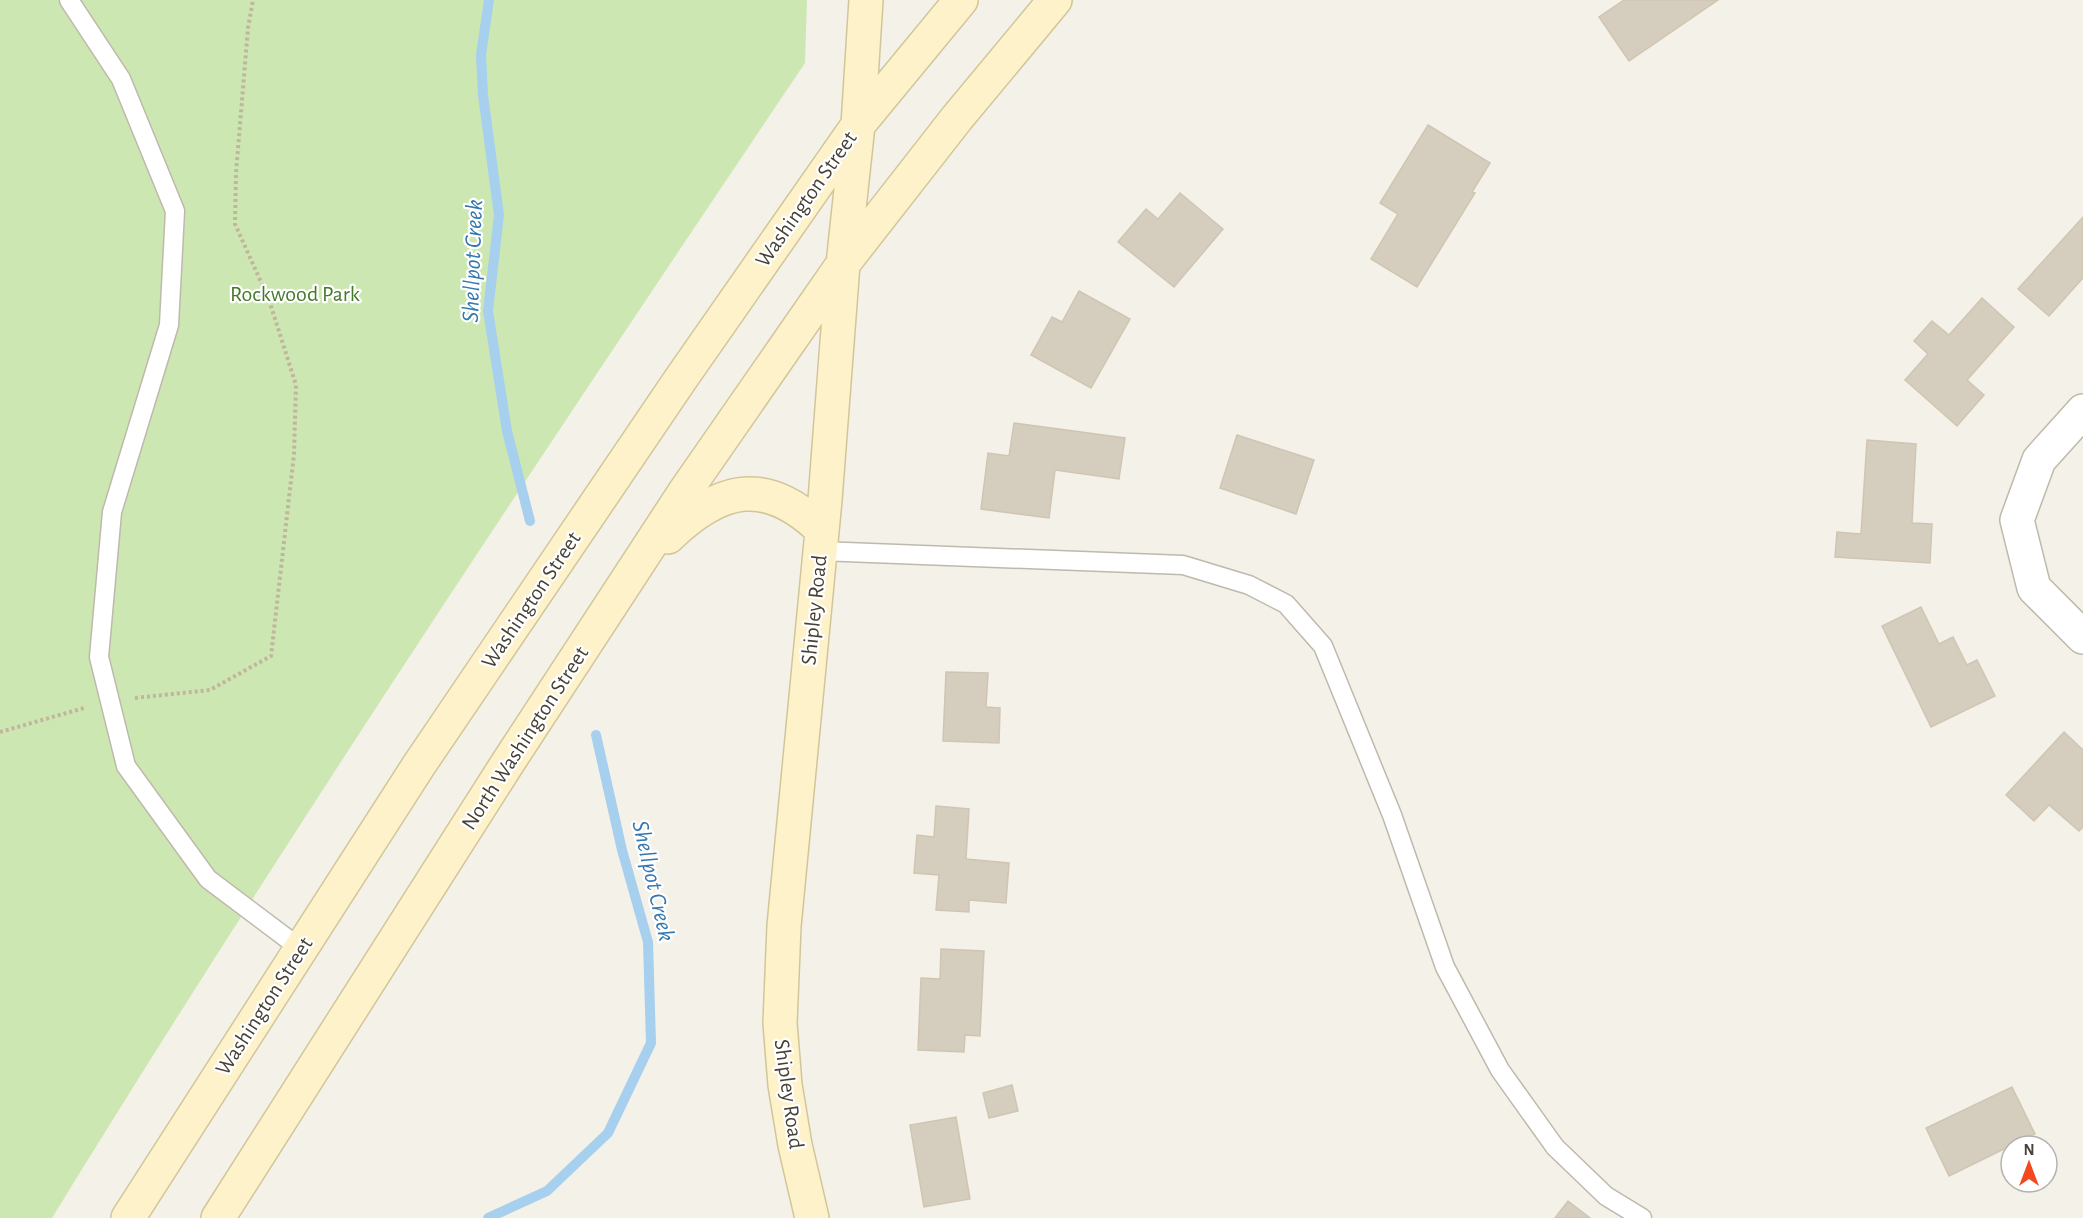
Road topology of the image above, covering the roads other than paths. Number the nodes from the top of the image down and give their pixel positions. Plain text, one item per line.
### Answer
1 (69, 0) edge
2 (866, 0) edge
3 (961, 0) edge
4 (1055, 0) edge
5 (858, 125) junction
6 (843, 264) junction
7 (2083, 411) edge
8 (821, 540) junction
9 (629, 578) junction
10 (2083, 637) edge
11 (301, 949) junction
12 (128, 1218) edge
13 (218, 1218) edge
14 (812, 1218) edge
15 (1642, 1218) edge

1 - 11 lane
2 - 5 main road, Shipley Road
3 - 5 main road, Washington Street
4 - 6 main road
5 - 6 main road, Shipley Road
5 - 11 main road, Washington Street
6 - 8 main road, Shipley Road
6 - 9 main road, North Washington Street
7 - 10 street
8 - 9 main road
8 - 14 main road, Shipley Road
8 - 15 lane
9 - 13 main road, North Washington Street
11 - 12 main road, Washington Street

